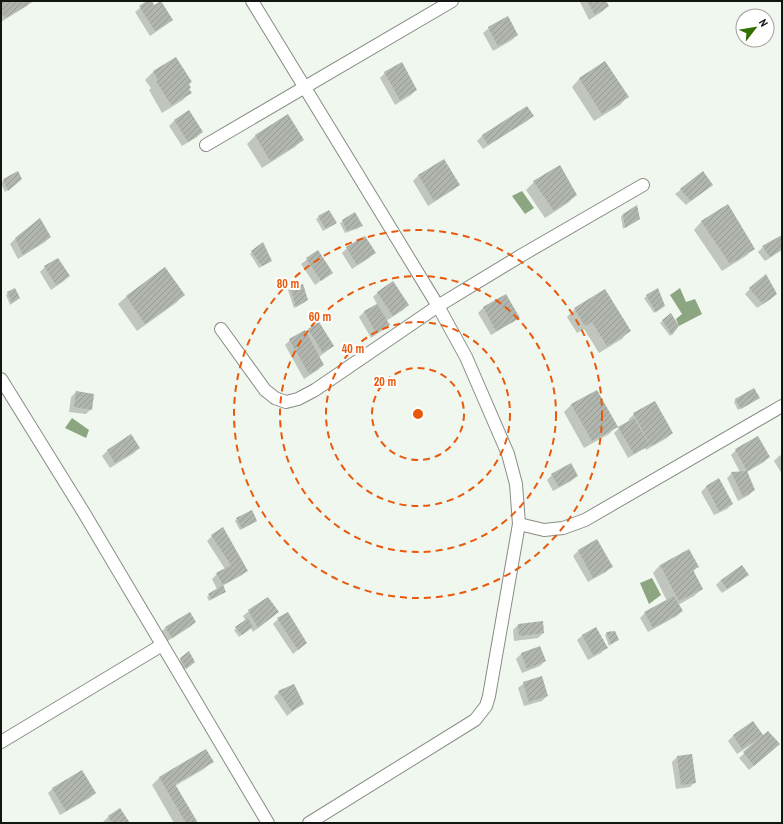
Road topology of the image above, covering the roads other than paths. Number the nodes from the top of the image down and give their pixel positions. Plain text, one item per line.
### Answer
1 (252, 1) edge
2 (452, 1) edge
3 (305, 88) junction
4 (206, 144) dead end
5 (642, 185) dead end
6 (438, 306) junction
7 (221, 329) dead end
8 (1, 379) edge
9 (782, 406) edge
10 (519, 524) junction
11 (162, 645) junction
12 (1, 742) edge
13 (268, 823) edge
14 (309, 823) edge

1 - 3 street
2 - 3 street
3 - 4 street
3 - 6 street
5 - 6 street
6 - 7 street
6 - 10 street
8 - 11 street
9 - 10 street
10 - 14 street
11 - 12 street
11 - 13 street

